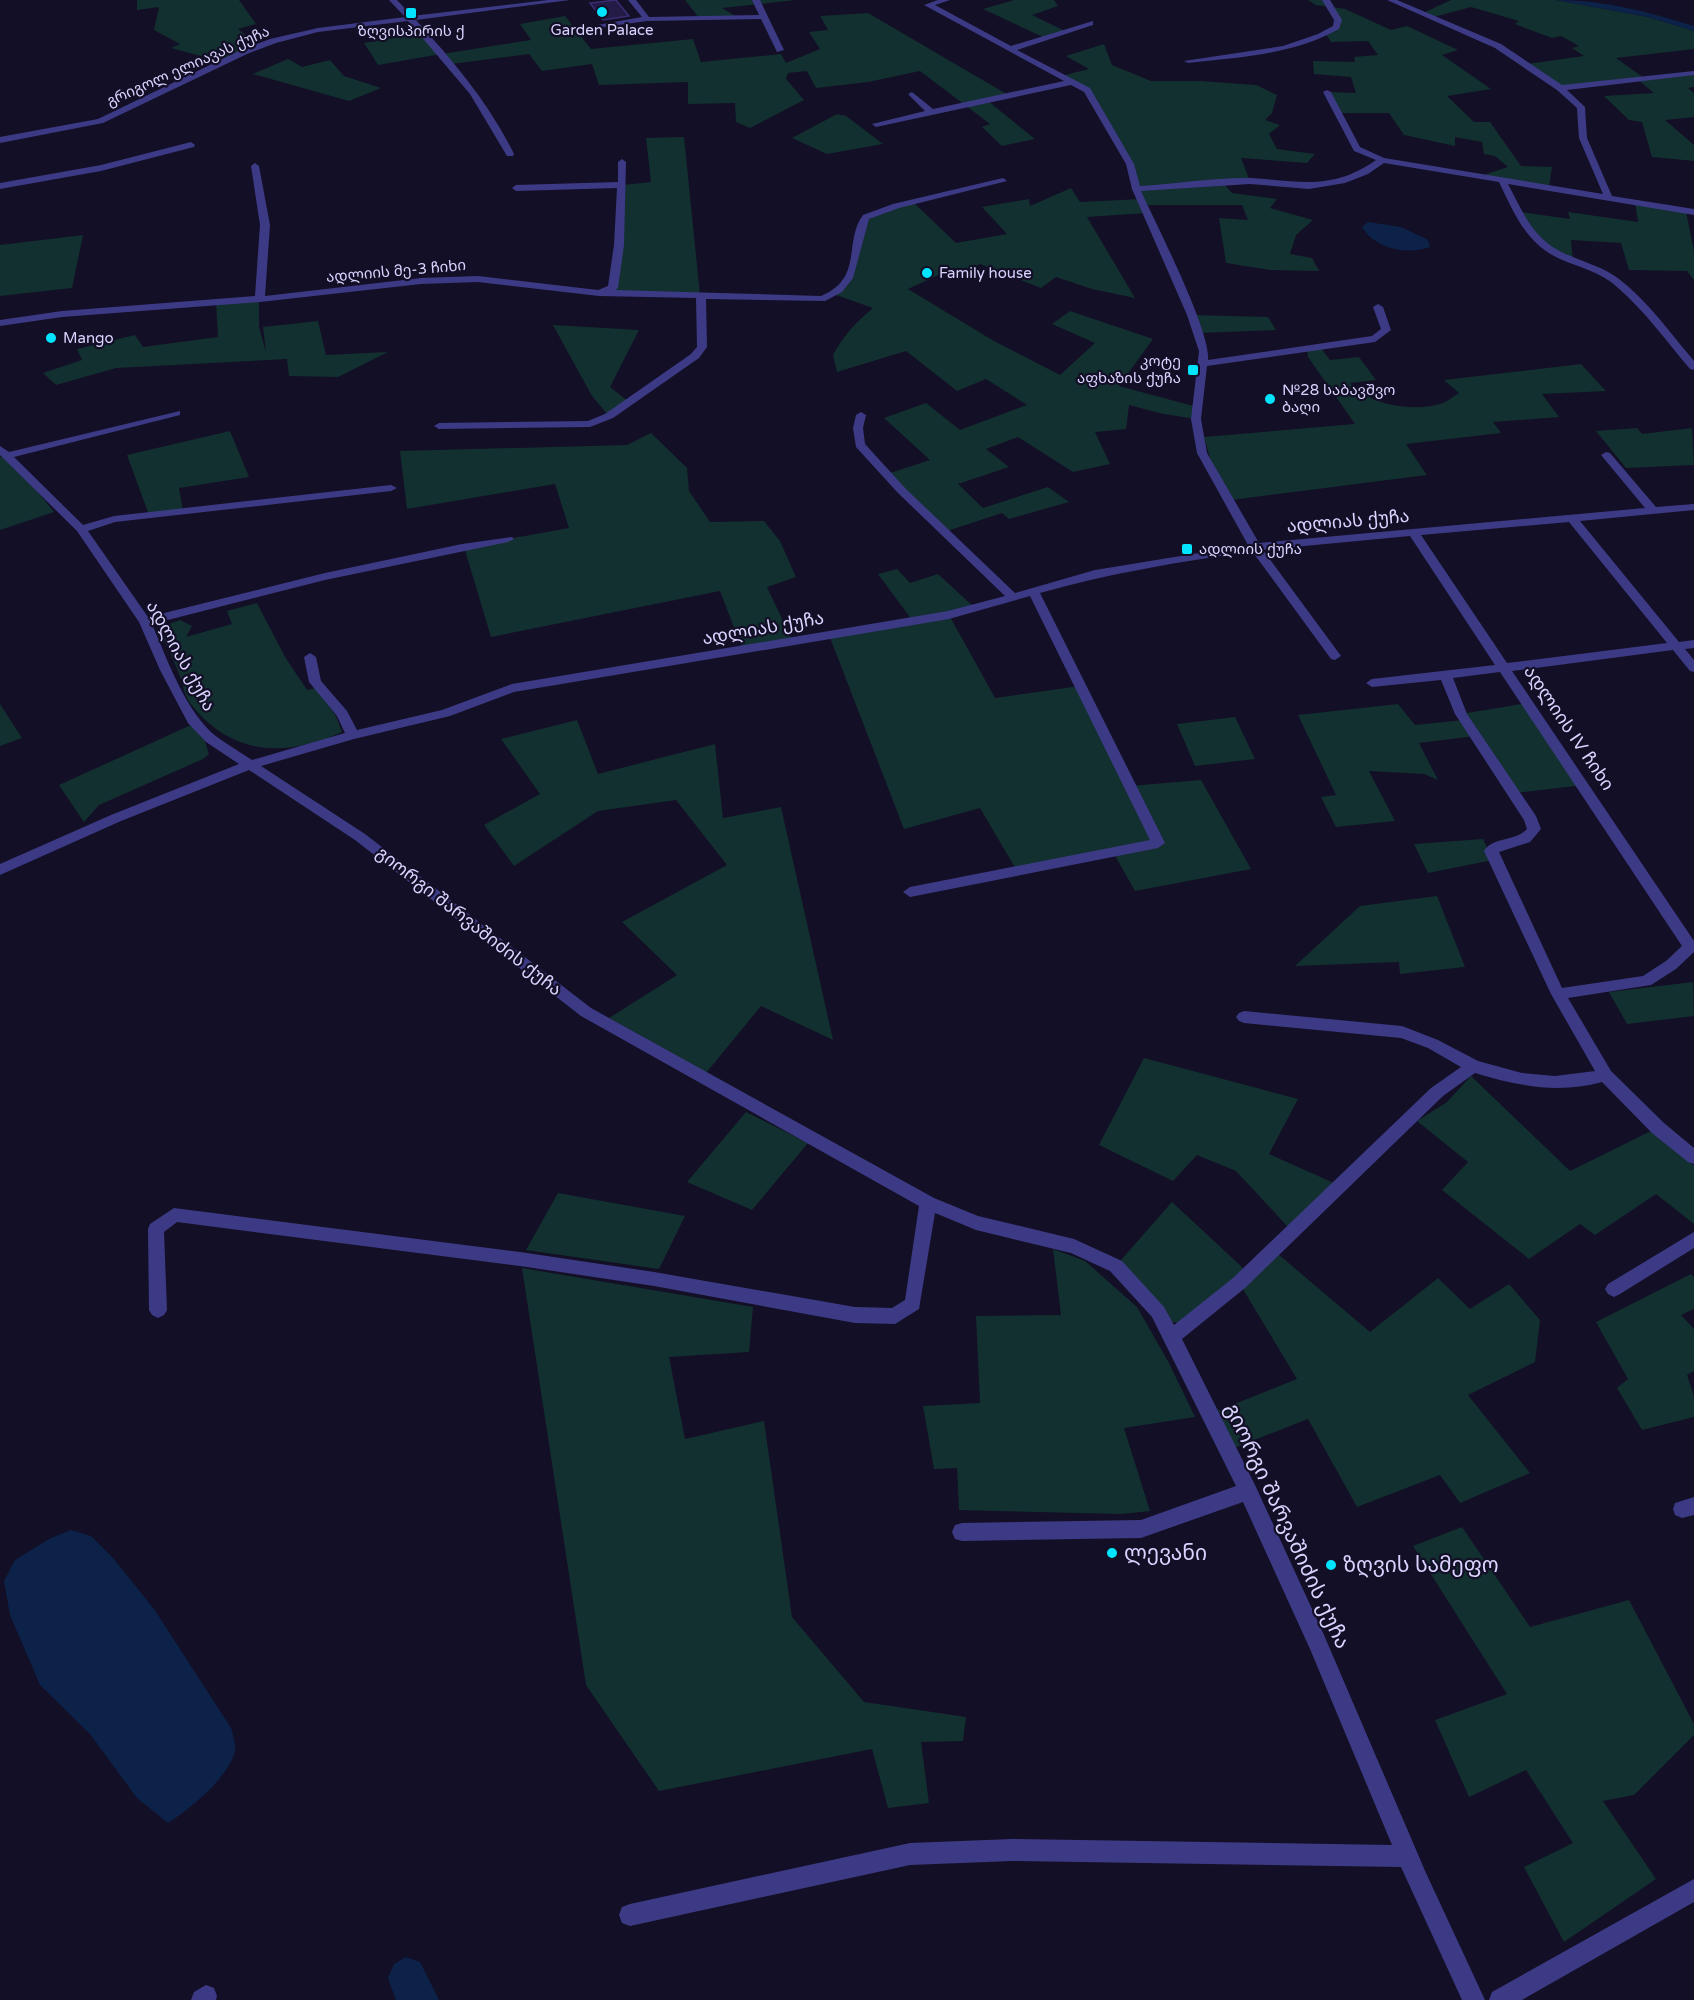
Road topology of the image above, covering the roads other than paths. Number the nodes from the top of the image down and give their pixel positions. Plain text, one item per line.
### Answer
1 (393, 0) edge
2 (566, 0) edge
3 (632, 0) edge
4 (756, 0) edge
5 (946, 0) edge
6 (1326, 0) edge
7 (1391, 0) edge
8 (409, 18) junction
9 (766, 18) junction
10 (647, 19) junction
11 (1090, 23) dead end
12 (590, 27) dead end
13 (780, 50) dead end
14 (1011, 50) junction
15 (1188, 61) dead end
16 (1694, 73) edge
17 (1072, 82) junction
18 (1560, 88) junction
19 (1327, 92) dead end
20 (912, 94) dead end
21 (932, 112) junction
22 (876, 124) dead end
23 (0, 140) edge
24 (191, 145) dead end
25 (510, 154) dead end
26 (1382, 160) junction
27 (622, 162) dead end
28 (255, 166) dead end
29 (1502, 180) junction
30 (1003, 181) dead end
31 (622, 185) junction
32 (0, 186) edge
33 (516, 188) dead end
34 (1136, 189) junction
35 (1608, 196) junction
36 (1694, 212) edge
37 (599, 293) junction
38 (701, 296) junction
39 (260, 299) junction
40 (1378, 307) dead end
41 (0, 323) edge
42 (1203, 364) junction
43 (1694, 367) edge
44 (176, 413) dead end
45 (861, 415) dead end
46 (439, 426) dead end
47 (4, 452) edge
48 (1606, 455) dead end
49 (391, 488) dead end
50 (1694, 507) edge
51 (1653, 510) junction
52 (1571, 517) junction
53 (81, 529) junction
54 (1414, 533) junction
55 (508, 539) dead end
56 (1255, 547) junction
57 (1034, 592) junction
58 (1014, 598) junction
59 (145, 622) junction
60 (1694, 644) edge
61 (1678, 646) junction
62 (1335, 656) dead end
63 (310, 657) dead end
64 (1504, 667) junction
65 (1694, 668) edge
66 (1445, 675) junction
67 (1372, 683) dead end
68 (353, 735) junction
69 (249, 765) junction
70 (0, 870) edge
71 (910, 892) dead end
72 (1692, 947) edge
73 (1558, 994) junction
74 (1244, 1017) dead end
75 (1473, 1066) junction
76 (1605, 1076) junction
77 (1694, 1157) edge
78 (928, 1203) junction
79 (1694, 1239) edge
80 (1614, 1289) dead end
81 (158, 1310) dead end
82 (1172, 1337) junction
83 (1248, 1491) junction
84 (962, 1532) dead end
85 (1407, 1856) junction
86 (1694, 1890) edge
87 (630, 1915) dead end
88 (1474, 2000) edge
89 (1500, 2000) edge

1 - 8 street
2 - 8 street, გრიგოლ ელიავას ქუჩა
3 - 10 street
4 - 9 street
5 - 14 street
6 - 15 street
7 - 18 street
8 - 23 street, გრიგოლ ელიავას ქუჩა
8 - 25 street
9 - 10 street
9 - 13 street
10 - 12 street
11 - 14 street
14 - 17 street
16 - 18 street
17 - 21 street
17 - 34 street
18 - 35 street
19 - 26 street
20 - 21 street
21 - 22 street
24 - 32 street
26 - 29 street
26 - 34 street
27 - 31 street
28 - 39 street
29 - 35 street
29 - 43 street
30 - 38 street, ადლიის მე-3 ჩიხი
31 - 33 street
31 - 37 street
34 - 42 street
35 - 36 street
37 - 38 street, ადლიის მე-3 ჩიხი
37 - 39 street, ადლიის მე-3 ჩიხი
38 - 46 street
39 - 41 street, ადლიის მე-3 ჩიხი
40 - 42 street
42 - 56 street
44 - 47 street
45 - 58 street
47 - 53 street, ადლიას ქუჩა
48 - 51 street
49 - 53 street
50 - 51 street, ადლიას ქუჩა
51 - 52 street, ადლიას ქუჩა
52 - 54 street, ადლიას ქუჩა
52 - 61 street
53 - 59 street, ადლიას ქუჩა
54 - 56 street, ადლიას ქუჩა
54 - 64 street, ადლიის IV ჩიხი
55 - 59 street
56 - 57 street, ადლიას ქუჩა
56 - 62 street
57 - 58 street, ადლიას ქუჩა
57 - 71 street
58 - 68 street, ადლიას ქუჩა
59 - 69 street, ადლიას ქუჩა
60 - 61 street
61 - 64 street
61 - 65 street
63 - 68 street
64 - 66 street
64 - 72 street, ადლიის IV ჩიხი
66 - 67 street
66 - 73 street
68 - 69 street, ადლიას ქუჩა
69 - 70 street
69 - 78 street, გიორგი შარვაშიძის ქუჩა
72 - 73 street, ადლიის IV ჩიხი
73 - 76 street
74 - 75 street
75 - 76 street
75 - 82 street
76 - 77 street
78 - 81 street
78 - 82 street, გიორგი შარვაშიძის ქუჩა
79 - 80 street
82 - 83 street, გიორგი შარვაშიძის ქუჩა
83 - 84 street
83 - 85 street, გიორგი შარვაშიძის ქუჩა
85 - 87 street
85 - 88 street, გიორგი შარვაშიძის ქუჩა
86 - 89 street

